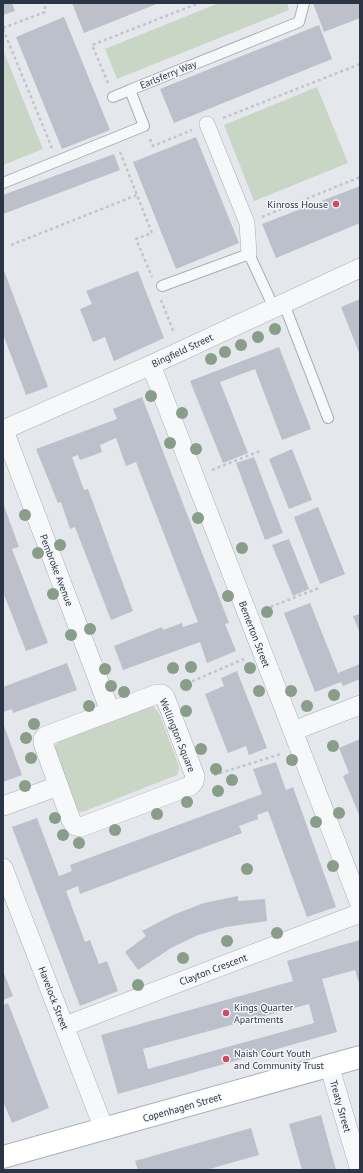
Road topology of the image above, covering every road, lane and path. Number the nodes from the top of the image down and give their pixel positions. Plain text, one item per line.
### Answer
1 (45, 3) edge
2 (199, 3) edge
3 (304, 3) edge
4 (3, 28) edge
5 (360, 64) edge
6 (130, 90) junction
7 (113, 97) joint
8 (207, 124) junction
9 (144, 126) junction
10 (114, 138) junction
11 (57, 161) junction
12 (360, 177) edge
13 (3, 183) edge
14 (137, 195) junction
15 (247, 223) junction
16 (11, 245) dead end
17 (249, 254) junction
18 (360, 268) edge
19 (158, 287) junction
20 (279, 306) junction
21 (182, 351) junction
22 (151, 365) junction
23 (328, 418) dead end
24 (3, 429) edge
25 (260, 451) dead end
26 (194, 477) junction
27 (318, 588) dead end
28 (248, 616) junction
29 (262, 652) junction
30 (162, 694) junction
31 (360, 705) edge
32 (110, 711) junction
33 (293, 731) junction
34 (300, 748) junction
35 (194, 782) junction
36 (58, 786) junction
37 (3, 806) edge
38 (3, 868) edge
39 (360, 904) edge
40 (360, 913) edge
41 (65, 1026) junction
42 (360, 1057) edge
43 (329, 1065) junction
44 (104, 1129) junction
45 (3, 1157) edge
46 (360, 1170) edge

1 - 4 path
2 - 7 path
3 - 6 lane, Earlsferry Way
4 - 11 path
5 - 8 path
6 - 7 lane
6 - 9 lane, Earlsferry Way
8 - 9 path
8 - 15 street
9 - 10 lane
10 - 11 lane
10 - 14 path
11 - 13 lane
12 - 15 path
14 - 16 path
14 - 19 path
15 - 17 street
17 - 19 lane
17 - 20 lane
18 - 20 street, Bingfield Street
19 - 21 path
20 - 21 street, Bingfield Street
20 - 23 lane
21 - 22 street, Bingfield Street
22 - 24 street, Bingfield Street
22 - 26 street, Bemerton Street
24 - 32 street, Pembroke Avenue
25 - 26 path
26 - 28 street, Bemerton Street
27 - 28 path
28 - 29 street, Bemerton Street
29 - 30 path
29 - 33 street, Bemerton Street
30 - 32 street, Wellington Square
30 - 35 street, Wellington Square
31 - 33 street
32 - 36 street, Wellington Square
33 - 34 street, Bemerton Street
34 - 35 path
34 - 39 street, Bemerton Street
35 - 36 street, Wellington Square
36 - 37 street
38 - 41 street, Havelock Street
40 - 41 street, Clayton Crescent
41 - 44 street, Havelock Street
42 - 43 main road, Copenhagen Street
43 - 44 main road, Copenhagen Street
43 - 46 street, Treaty Street
44 - 45 main road, Copenhagen Street

